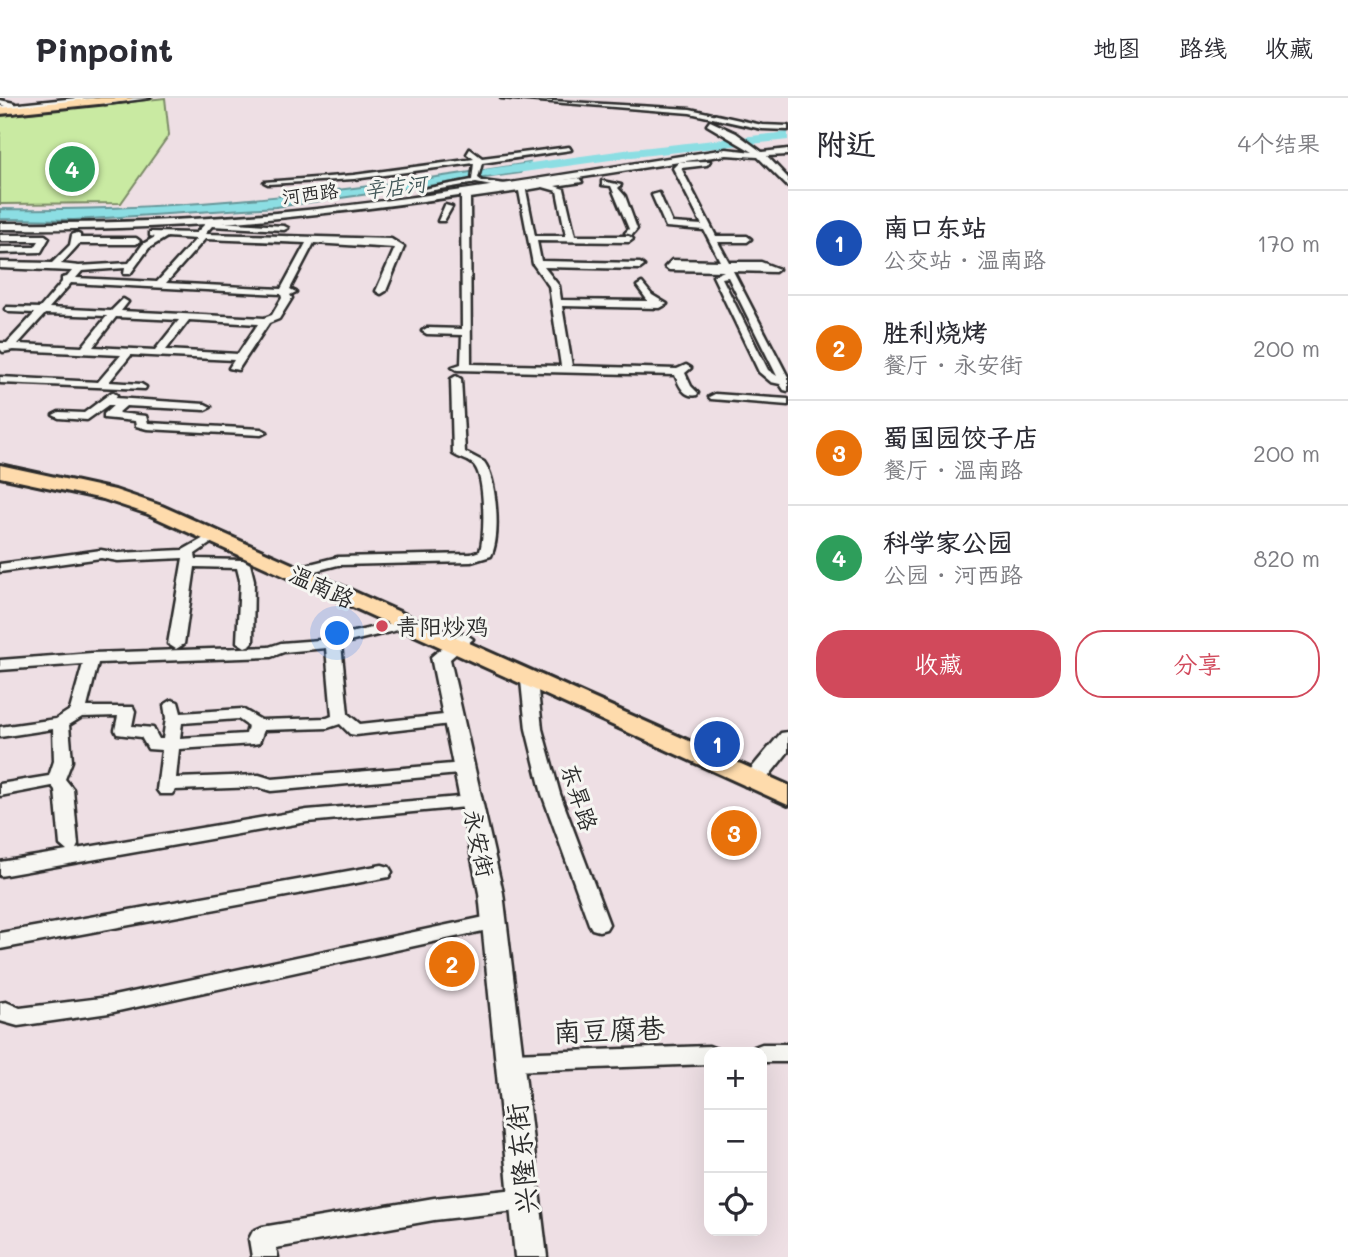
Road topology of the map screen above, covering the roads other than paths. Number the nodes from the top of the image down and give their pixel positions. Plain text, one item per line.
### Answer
1 (40, 98) edge
2 (97, 98) edge
3 (113, 98) edge
4 (128, 98) edge
5 (146, 98) edge
6 (505, 98) edge
7 (626, 98) edge
8 (639, 98) edge
9 (0, 102) edge
10 (31, 105) junction
11 (15, 109) junction
12 (0, 111) edge
13 (672, 111) junction
14 (686, 111) junction
15 (788, 128) edge
16 (735, 133) junction
17 (552, 142) dead end
18 (569, 149) dead end
19 (788, 152) edge
20 (486, 153) dead end
21 (544, 153) junction
22 (766, 153) junction
23 (362, 161) dead end
24 (505, 162) dead end
25 (703, 162) dead end
26 (788, 162) edge
27 (479, 163) junction
28 (788, 170) edge
29 (370, 175) junction
30 (579, 180) dead end
31 (593, 180) dead end
32 (478, 181) junction
33 (268, 182) dead end
34 (565, 183) junction
35 (612, 183) junction
36 (788, 184) edge
37 (502, 186) junction
38 (543, 186) junction
39 (522, 189) junction
40 (422, 190) dead end
41 (656, 195) dead end
42 (449, 206) dead end
43 (441, 219) dead end
44 (265, 220) dead end
45 (0, 226) edge
46 (252, 226) junction
47 (707, 228) junction
48 (153, 234) dead end
49 (166, 235) junction
50 (198, 236) junction
51 (629, 236) joint
52 (0, 237) edge
53 (532, 238) junction
54 (571, 238) junction
55 (276, 239) junction
56 (602, 239) junction
57 (713, 239) junction
58 (747, 239) dead end
59 (120, 240) junction
60 (75, 241) junction
61 (136, 241) dead end
62 (311, 241) junction
63 (41, 245) junction
64 (52, 245) dead end
65 (63, 246) dead end
66 (113, 248) dead end
67 (0, 250) edge
68 (105, 256) dead end
69 (98, 263) dead end
70 (537, 264) junction
71 (131, 265) junction
72 (670, 265) dead end
73 (1, 266) edge
74 (54, 266) junction
75 (640, 266) dead end
76 (610, 267) junction
77 (727, 269) junction
78 (79, 270) junction
79 (123, 277) dead end
80 (68, 280) junction
81 (159, 285) junction
82 (642, 286) dead end
83 (381, 290) dead end
84 (287, 292) junction
85 (649, 297) junction
86 (556, 300) junction
87 (123, 302) dead end
88 (10, 310) dead end
89 (41, 311) junction
90 (116, 314) junction
91 (186, 318) junction
92 (265, 321) junction
93 (427, 331) dead end
94 (468, 332) junction
95 (12, 345) junction
96 (0, 346) edge
97 (86, 348) junction
98 (129, 351) junction
99 (159, 352) junction
100 (240, 356) junction
101 (0, 357) edge
102 (234, 368) dead end
103 (567, 370) junction
104 (460, 371) junction
105 (0, 380) edge
106 (101, 385) junction
107 (787, 385) edge
108 (122, 386) junction
109 (141, 387) dead end
110 (693, 393) dead end
111 (715, 397) dead end
112 (104, 401) junction
113 (124, 402) junction
114 (788, 402) edge
115 (205, 407) dead end
116 (59, 415) dead end
117 (261, 432) dead end
118 (0, 463) edge
119 (0, 471) edge
120 (212, 537) junction
121 (186, 558) junction
122 (0, 568) edge
123 (307, 569) junction
124 (262, 574) dead end
125 (247, 580) junction
126 (405, 624) junction
127 (333, 640) junction
128 (244, 642) dead end
129 (459, 643) junction
130 (176, 644) dead end
131 (92, 658) junction
132 (0, 665) edge
133 (529, 681) junction
134 (78, 712) junction
135 (343, 718) junction
136 (453, 719) junction
137 (61, 723) junction
138 (257, 725) junction
139 (0, 732) edge
140 (788, 738) edge
141 (170, 744) junction
142 (464, 769) junction
143 (757, 776) junction
144 (56, 780) junction
145 (786, 789) edge
146 (0, 790) edge
147 (471, 802) junction
148 (69, 845) dead end
149 (0, 869) edge
150 (382, 873) dead end
151 (494, 922) junction
152 (599, 924) dead end
153 (0, 941) edge
154 (0, 1012) edge
155 (767, 1053) edge
156 (788, 1053) edge
157 (704, 1055) edge
158 (511, 1062) junction
159 (525, 1199) junction
160 (265, 1257) edge
161 (531, 1257) edge

1 - 10 street
2 - 10 street
3 - 11 main road
4 - 11 main road
5 - 11 street
6 - 13 street
7 - 13 street
8 - 14 street
9 - 11 main road
10 - 11 street
11 - 12 main road
13 - 14 street
13 - 16 street
14 - 15 street
14 - 16 street
16 - 22 street
17 - 21 street
18 - 21 street
19 - 22 street, 河西路
20 - 27 street
21 - 27 street
22 - 26 street
22 - 28 street
22 - 36 street
22 - 37 street, 河西路
23 - 29 street
24 - 27 street
25 - 47 street
27 - 29 street
27 - 32 street
29 - 33 street
30 - 34 street
31 - 35 street
32 - 37 street
32 - 40 street
34 - 35 street
34 - 38 street
35 - 51 street
37 - 45 street, 河西路
38 - 39 street
38 - 54 street
39 - 53 street
39 - 94 street
41 - 47 street
42 - 43 street
44 - 46 street
46 - 50 street
46 - 55 street
47 - 57 street
48 - 49 street
49 - 50 street
49 - 71 street
50 - 55 street
50 - 81 street
51 - 56 street
52 - 63 street
53 - 54 street
53 - 70 street
54 - 56 street
55 - 62 street
56 - 76 street
57 - 58 street
57 - 77 street
59 - 60 street
59 - 61 street
59 - 66 street
60 - 65 street
60 - 74 street
62 - 83 street
62 - 84 street
63 - 64 street
63 - 67 street
68 - 69 street
70 - 76 street
70 - 86 street
71 - 78 street
71 - 79 street
72 - 77 street
73 - 74 street
74 - 78 street
75 - 76 street
77 - 107 street
77 - 107 street
78 - 80 street
80 - 81 street
80 - 89 street
81 - 84 street
82 - 85 street
84 - 92 street
85 - 86 street
85 - 86 street
86 - 103 street
87 - 90 street
88 - 89 street
89 - 90 street
89 - 95 street
90 - 91 street
90 - 97 street
91 - 92 street
91 - 99 street
92 - 100 street
93 - 94 street
94 - 104 street
95 - 96 street
95 - 97 street
95 - 101 street
97 - 98 street
98 - 99 street
98 - 106 street
99 - 100 street
100 - 102 street
103 - 104 street
103 - 110 street
104 - 123 street
105 - 106 street
106 - 108 street
108 - 109 street
108 - 112 street
111 - 114 street
112 - 113 street
112 - 116 street
113 - 115 street
113 - 117 street
118 - 123 main road, 温南路
119 - 120 main road, 温南路
120 - 121 street
120 - 126 main road, 温南路
121 - 122 street
121 - 125 street
121 - 130 street
123 - 129 main road, 温南路
124 - 125 street
125 - 128 street
126 - 127 street
126 - 129 main road, 温南路
127 - 131 street
127 - 135 street
129 - 133 main road, 温南路
129 - 136 street, 永安街
129 - 143 main road, 温南路
131 - 132 street
131 - 134 street
133 - 143 main road, 温南路
133 - 152 street, 东昇路
134 - 137 street
134 - 141 street
135 - 136 street
135 - 138 street
136 - 142 street, 永安街
137 - 139 street
137 - 144 street
138 - 141 street
138 - 141 street
140 - 143 street
141 - 142 street
142 - 147 street, 永安街
143 - 145 main road, 温南路
144 - 146 street
144 - 148 street
147 - 149 street
147 - 151 street, 永安街
150 - 153 street
151 - 154 street
151 - 158 street, 永安街
155 - 156 street
157 - 158 street, 南豆腐巷
158 - 159 street, 兴隆东街
159 - 160 street
159 - 161 street, 兴隆东街

